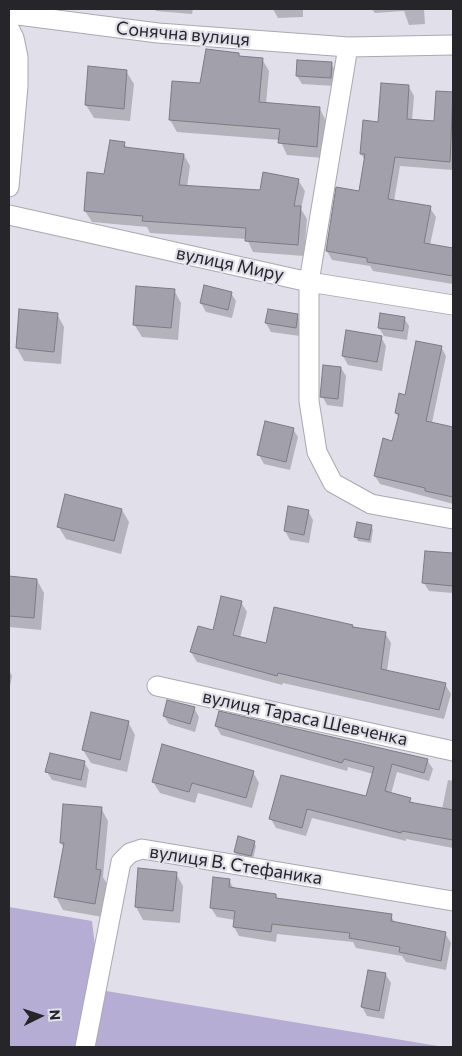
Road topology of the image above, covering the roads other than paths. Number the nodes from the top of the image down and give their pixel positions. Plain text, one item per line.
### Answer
1 (14, 18) edge
2 (453, 45) edge
3 (348, 47) junction
4 (9, 188) edge
5 (9, 215) edge
6 (309, 282) junction
7 (453, 305) edge
8 (453, 519) edge
9 (157, 686) dead end
10 (453, 751) edge
11 (453, 901) edge
12 (85, 1047) edge

1 - 3 street, Сонячна вулиця
1 - 4 street, Сонячна вулиця
2 - 3 street, Сонячна вулиця
3 - 6 street
5 - 6 street, вулиця Миру
6 - 7 street, вулиця Миру
6 - 8 street
9 - 10 street, вулиця Тараса Шевченка
11 - 12 street, вулиця В. Стефаника

